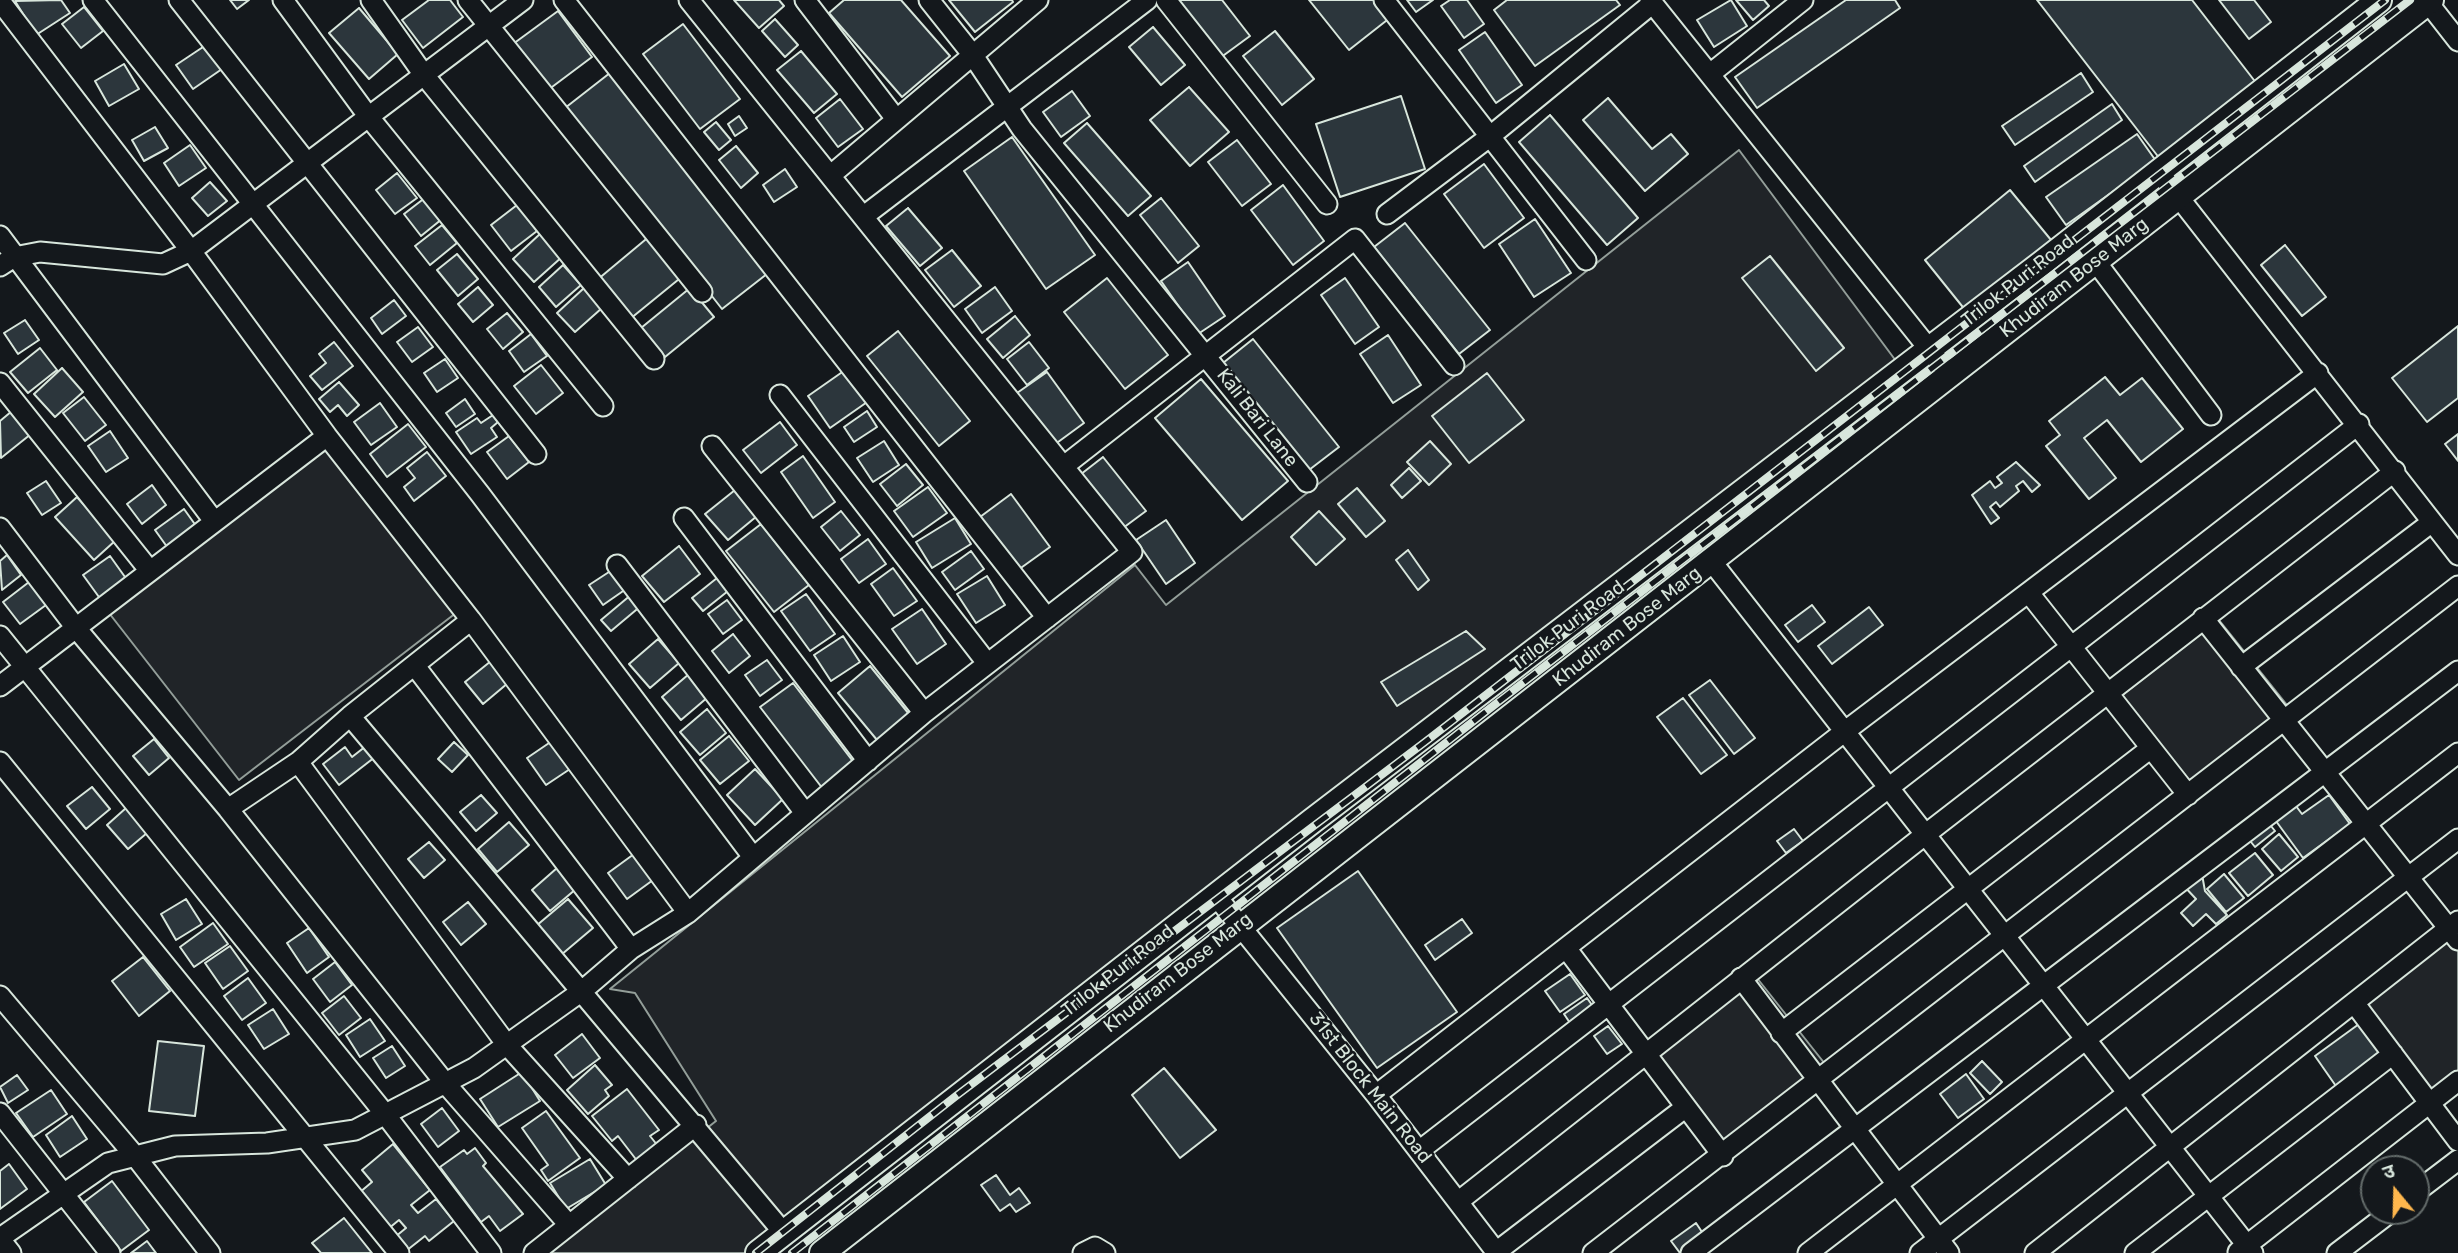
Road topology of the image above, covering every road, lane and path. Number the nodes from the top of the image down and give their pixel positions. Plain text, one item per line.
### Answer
1 (93, 0) edge
2 (179, 0) edge
3 (283, 0) edge
4 (371, 0) edge
5 (468, 0) edge
6 (523, 0) edge
7 (564, 0) edge
8 (689, 0) edge
9 (805, 0) edge
10 (929, 0) edge
11 (1038, 0) edge
12 (1147, 0) edge
13 (1166, 0) edge
14 (1384, 0) edge
15 (1803, 0) edge
16 (2379, 0) edge
17 (0, 1) edge
18 (2428, 1) edge
19 (1651, 2) edge
20 (487, 28) junction
21 (2458, 41) edge
22 (972, 54) junction
23 (1710, 74) junction
24 (424, 75) junction
25 (1007, 106) junction
26 (368, 116) junction
27 (896, 119) junction
28 (1488, 138) junction
29 (306, 163) junction
30 (2159, 172) junction
31 (831, 174) junction
32 (2179, 197) junction
33 (256, 204) junction
34 (1327, 204) dead end
35 (1387, 214) dead end
36 (864, 216) junction
37 (0, 236) edge
38 (191, 251) junction
39 (1586, 260) dead end
40 (7, 262) edge
41 (2096, 262) junction
42 (702, 292) dead end
43 (1929, 350) junction
44 (1207, 354) junction
45 (654, 359) dead end
46 (1454, 365) dead end
47 (2318, 373) junction
48 (1949, 374) junction
49 (0, 383) edge
50 (780, 395) dead end
51 (603, 406) dead end
52 (2211, 415) dead end
53 (2359, 424) junction
54 (327, 436) junction
55 (712, 446) dead end
56 (536, 454) dead end
57 (1064, 466) junction
58 (2395, 471) junction
59 (1307, 482) dead end
60 (684, 518) dead end
61 (214, 521) junction
62 (2432, 522) junction
63 (0, 528) edge
64 (2458, 555) edge
65 (1712, 562) junction
66 (617, 565) dead end
67 (150, 571) junction
68 (2458, 586) edge
69 (2029, 593) junction
70 (1046, 618) junction
71 (2203, 618) junction
72 (471, 620) junction
73 (76, 628) junction
74 (0, 636) edge
75 (2073, 646) junction
76 (987, 663) junction
77 (415, 666) junction
78 (24, 667) junction
79 (2241, 667) junction
80 (2458, 671) edge
81 (0, 686) edge
82 (2109, 692) junction
83 (924, 713) junction
84 (350, 716) junction
85 (2283, 719) junction
86 (1844, 732) junction
87 (2151, 748) junction
88 (2458, 753) edge
89 (868, 761) junction
90 (0, 762) edge
91 (298, 762) junction
92 (2325, 772) junction
93 (1888, 786) junction
94 (2188, 795) junction
95 (229, 809) junction
96 (804, 813) junction
97 (2367, 825) junction
98 (1926, 834) junction
99 (2458, 839) edge
100 (753, 857) junction
101 (2408, 877) junction
102 (1968, 890) junction
103 (1216, 896) junction
104 (688, 913) junction
105 (1241, 924) junction
106 (2455, 930) edge
107 (2004, 935) junction
108 (1566, 948) junction
109 (631, 949) junction
110 (1741, 978) junction
111 (2043, 985) junction
112 (582, 990) junction
113 (0, 996) edge
114 (2355, 1004) junction
115 (1610, 1005) junction
116 (1782, 1033) junction
117 (2084, 1039) junction
118 (507, 1045) junction
119 (1647, 1053) junction
120 (2393, 1054) junction
121 (2458, 1081) edge
122 (1818, 1082) junction
123 (445, 1083) junction
124 (2129, 1093) junction
125 (1376, 1095) junction
126 (2430, 1103) junction
127 (1686, 1107) junction
128 (0, 1113) edge
129 (385, 1114) junction
130 (696, 1125) junction
131 (1853, 1127) junction
132 (306, 1137) junction
133 (2458, 1140) edge
134 (2170, 1148) junction
135 (1419, 1151) junction
136 (135, 1156) junction
137 (1723, 1156) junction
138 (2458, 1160) edge
139 (628, 1179) junction
140 (2430, 1181) edge
141 (1898, 1186) junction
142 (62, 1193) junction
143 (2208, 1197) junction
144 (1459, 1201) junction
145 (569, 1225) junction
146 (2374, 1225) edge
147 (783, 1232) junction
148 (0, 1239) edge
149 (1944, 1246) edge
150 (2246, 1250) edge
151 (1496, 1252) edge
152 (11, 1253) edge
153 (110, 1253) edge
154 (210, 1253) edge
155 (398, 1253) edge
156 (491, 1253) edge
157 (534, 1253) edge
158 (758, 1253) edge
159 (822, 1253) edge
160 (1083, 1253) edge
161 (1105, 1253) edge
162 (1593, 1253) edge
163 (1691, 1253) edge
164 (1808, 1253) edge
165 (1920, 1253) edge
166 (2035, 1253) edge
167 (2135, 1253) edge
168 (2337, 1253) edge

1 - 33 street
2 - 29 street
3 - 26 street
4 - 24 street
5 - 20 street
6 - 20 street
7 - 70 street
8 - 31 street
9 - 27 street
10 - 22 street, Kali Bari Lane
11 - 22 street
12 - 25 street
13 - 34 street
14 - 28 street
15 - 23 street
16 - 30 street, Trilok Puri Road
17 - 38 street
18 - 21 street
18 - 32 street, Khudiram Bose Marg
19 - 23 street
19 - 28 street
20 - 24 street
20 - 42 street
22 - 25 street, Kali Bari Lane
22 - 27 street
23 - 43 street
24 - 26 street
24 - 45 street
25 - 36 street
25 - 44 street, Kali Bari Lane
26 - 29 street
26 - 51 street
27 - 31 street
28 - 35 street
28 - 39 street
29 - 33 street
29 - 56 street
30 - 32 street
30 - 43 street, Trilok Puri Road
31 - 36 street
32 - 41 street, Khudiram Bose Marg
32 - 47 street
33 - 38 street
33 - 100 street
36 - 57 street
37 - 40 street
38 - 40 street
38 - 54 street
40 - 61 street
41 - 48 street, Khudiram Bose Marg
41 - 52 street
43 - 48 street
43 - 103 street, Trilok Puri Road
44 - 46 street
44 - 57 street
44 - 59 street, Kali Bari Lane
47 - 53 street
47 - 69 street
48 - 65 street, Khudiram Bose Marg
49 - 67 street
50 - 76 street
53 - 58 street
53 - 75 street
54 - 61 street
54 - 72 street
55 - 83 street
57 - 70 street
58 - 62 street
58 - 71 street
60 - 89 street
61 - 67 street
62 - 64 street
62 - 79 street
63 - 73 street
65 - 86 street
65 - 105 street, Khudiram Bose Marg
66 - 96 street
67 - 73 street
68 - 85 street
69 - 75 street
69 - 86 street
70 - 76 street
71 - 79 street
71 - 82 street
72 - 77 street
72 - 104 street
73 - 78 street
73 - 95 street
74 - 78 street
75 - 82 street
75 - 93 street
76 - 83 street
77 - 84 street
77 - 109 street
78 - 81 street
78 - 129 street
79 - 85 street
80 - 92 street
82 - 87 street
82 - 98 street
83 - 89 street
84 - 91 street
84 - 112 street
85 - 92 street
85 - 94 street
86 - 93 street
86 - 108 street
87 - 94 street
87 - 102 street
88 - 97 street
89 - 96 street
90 - 132 street
91 - 95 street
91 - 118 street
92 - 97 street
92 - 111 street
93 - 98 street
93 - 115 street
94 - 107 street
95 - 123 street
96 - 100 street
97 - 101 street
97 - 117 street
98 - 102 street
98 - 110 street
99 - 101 street
100 - 104 street
101 - 106 street
101 - 124 street
102 - 107 street
102 - 116 street
103 - 105 street, 31st Block Main Road
103 - 147 street, Trilok Puri Road
104 - 109 street
105 - 125 street, 31st Block Main Road
105 - 159 street, Khudiram Bose Marg
106 - 114 street
107 - 111 street
107 - 122 street
108 - 115 street
108 - 125 street
109 - 112 street
110 - 116 street
110 - 119 street
111 - 117 street
111 - 131 street
112 - 118 street
112 - 130 street
113 - 136 street
114 - 120 street
114 - 134 street
115 - 119 street
115 - 135 street
116 - 122 street
117 - 124 street
117 - 141 street
118 - 123 street
118 - 139 street
119 - 127 street
119 - 144 street
120 - 126 street
120 - 143 street
121 - 126 street
122 - 131 street
122 - 137 street
123 - 129 street
123 - 145 street
124 - 134 street
124 - 149 street
125 - 135 street, 31st Block Main Road
126 - 133 street
126 - 150 street
127 - 137 street
127 - 151 street
128 - 142 street
129 - 132 street
129 - 156 street
130 - 139 street
130 - 147 street
131 - 141 street
131 - 163 street
132 - 136 street
132 - 155 street
134 - 143 street
134 - 166 street
135 - 144 street, 31st Block Main Road
136 - 142 street
136 - 154 street
137 - 162 street
138 - 140 street
139 - 145 street
141 - 149 street
141 - 164 street
142 - 148 street
142 - 153 street
143 - 150 street
143 - 167 street
144 - 151 street, 31st Block Main Road
145 - 157 street
146 - 168 street
147 - 158 street, Trilok Puri Road
148 - 152 street
149 - 165 street
160 - 161 street

